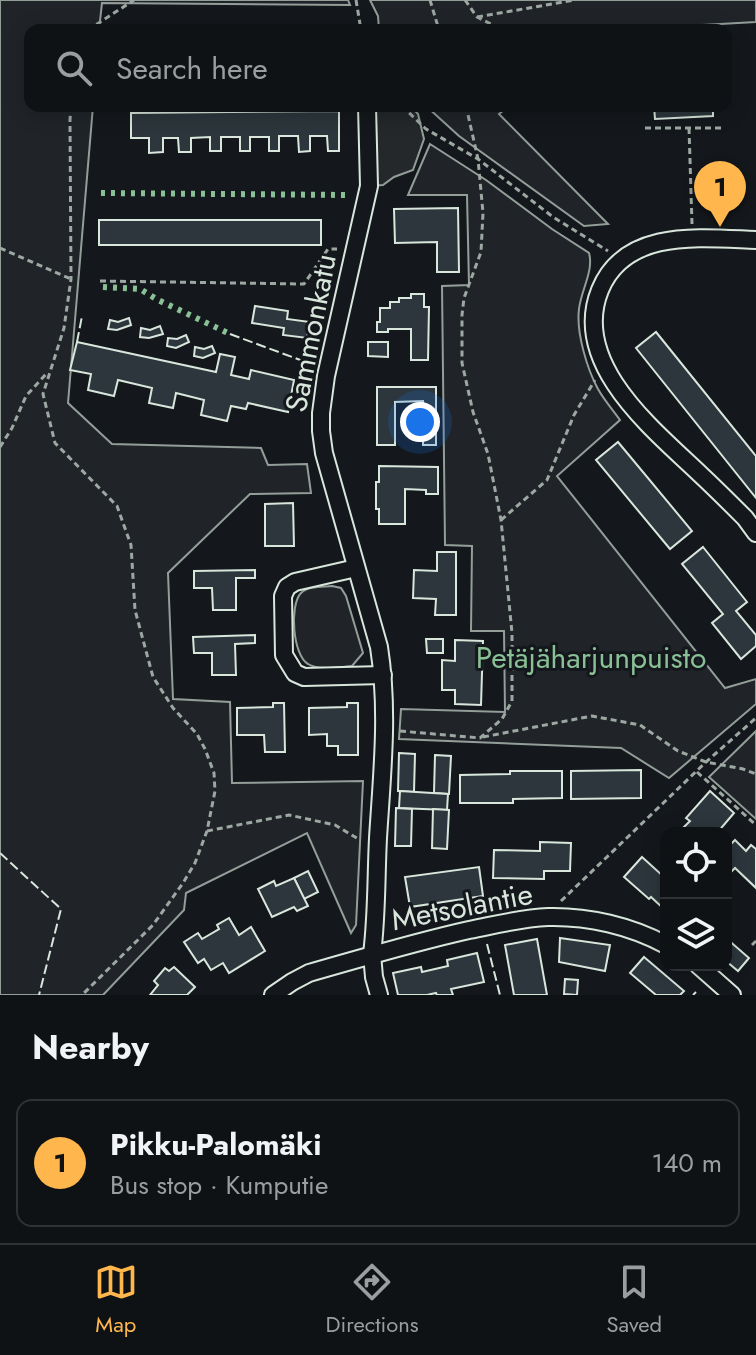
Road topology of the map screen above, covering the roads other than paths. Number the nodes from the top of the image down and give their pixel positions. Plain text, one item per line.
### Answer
1 (367, 112) edge
2 (756, 240) edge
3 (756, 533) edge
4 (356, 568) junction
5 (383, 675) junction
6 (660, 942) edge
7 (372, 954) junction
8 (705, 971) edge
9 (273, 995) edge
10 (379, 995) edge
11 (732, 995) edge

1 - 4 street, Sammonkatu
2 - 3 street
4 - 5 street, Sammonkatu
4 - 5 street
5 - 7 street, Sammonkatu
6 - 7 street, Metsolantie
7 - 9 street, Metsolantie
7 - 10 street, Sammonkatu
8 - 11 street

